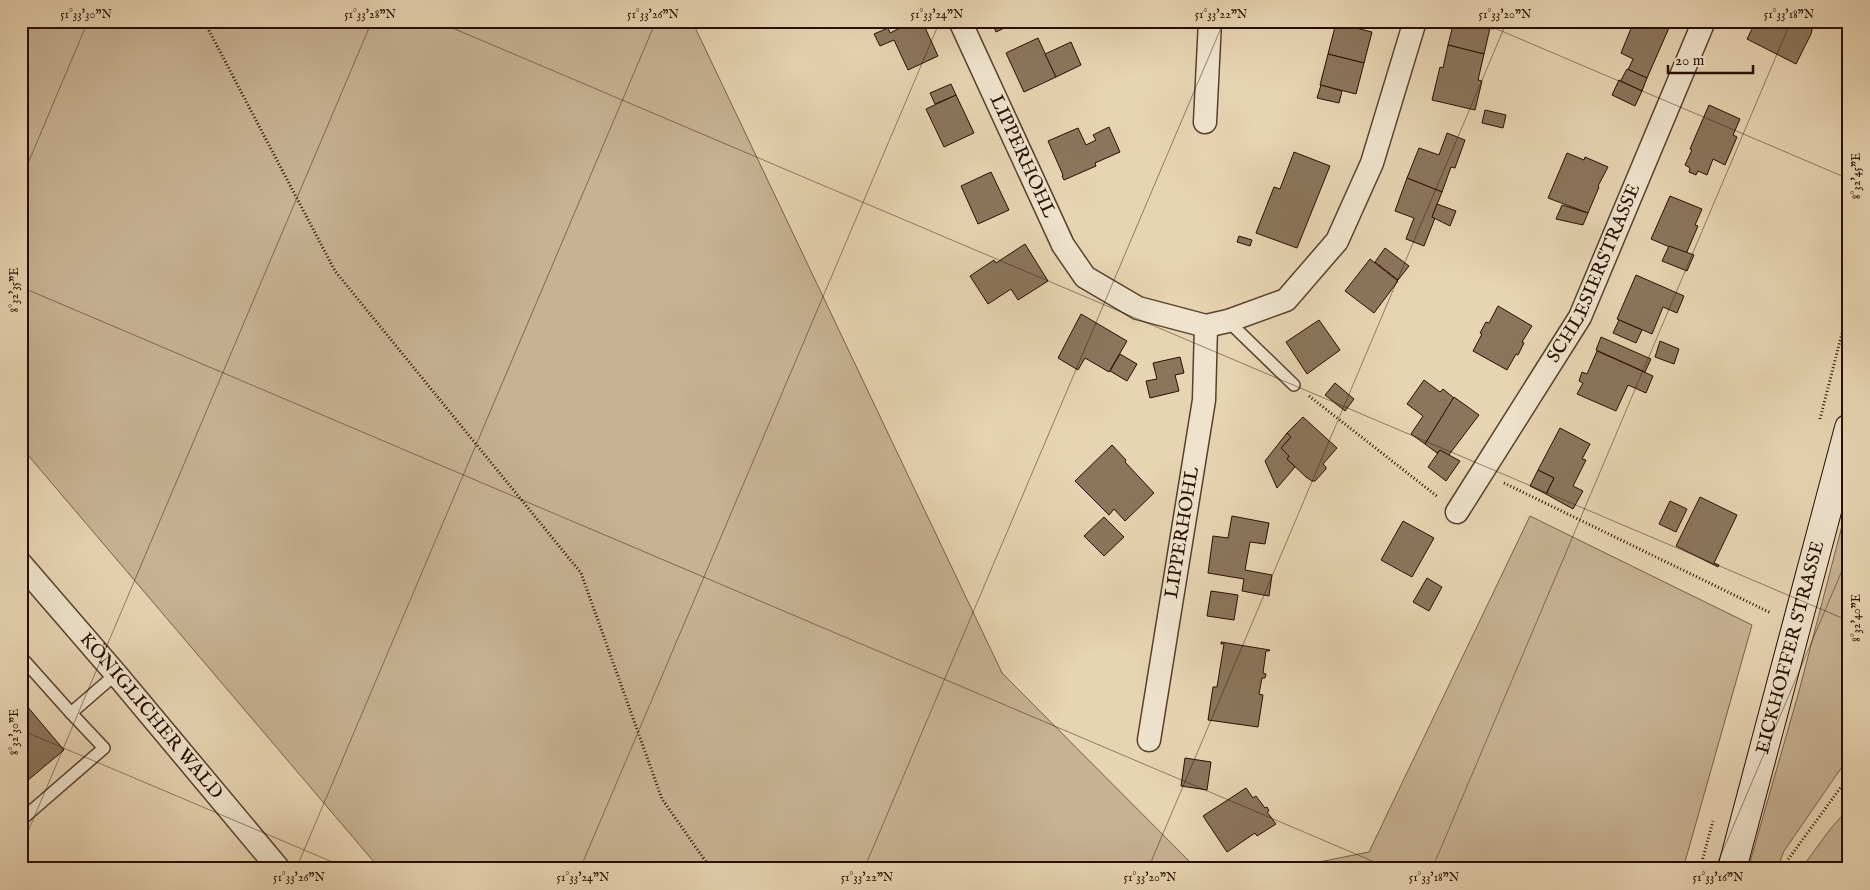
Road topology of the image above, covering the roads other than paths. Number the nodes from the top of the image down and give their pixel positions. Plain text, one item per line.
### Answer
1 (960, 21) edge
2 (1210, 21) edge
3 (1415, 21) edge
4 (1704, 21) edge
5 (1205, 122) dead end
6 (1228, 321) junction
7 (1206, 326) junction
8 (1294, 385) road end
9 (1849, 428) edge
10 (1457, 512) road end
11 (21, 564) edge
12 (21, 657) edge
13 (116, 674) junction
14 (71, 713) junction
15 (1149, 740) dead end
16 (21, 820) edge
17 (279, 869) edge
18 (1732, 869) edge

1 - 7 street, LIPPERHOHL
2 - 5 street
3 - 6 street, LIPPERHOHL
4 - 10 street, SCHLESIERSTRASSE
6 - 7 street, LIPPERHOHL
6 - 8 lane
7 - 15 street, LIPPERHOHL
9 - 18 main road, EICKHOFFER STRASSE
11 - 13 street, KÖNIGLICHER WALD
12 - 14 lane
13 - 14 lane
13 - 17 street, KÖNIGLICHER WALD
14 - 16 lane

